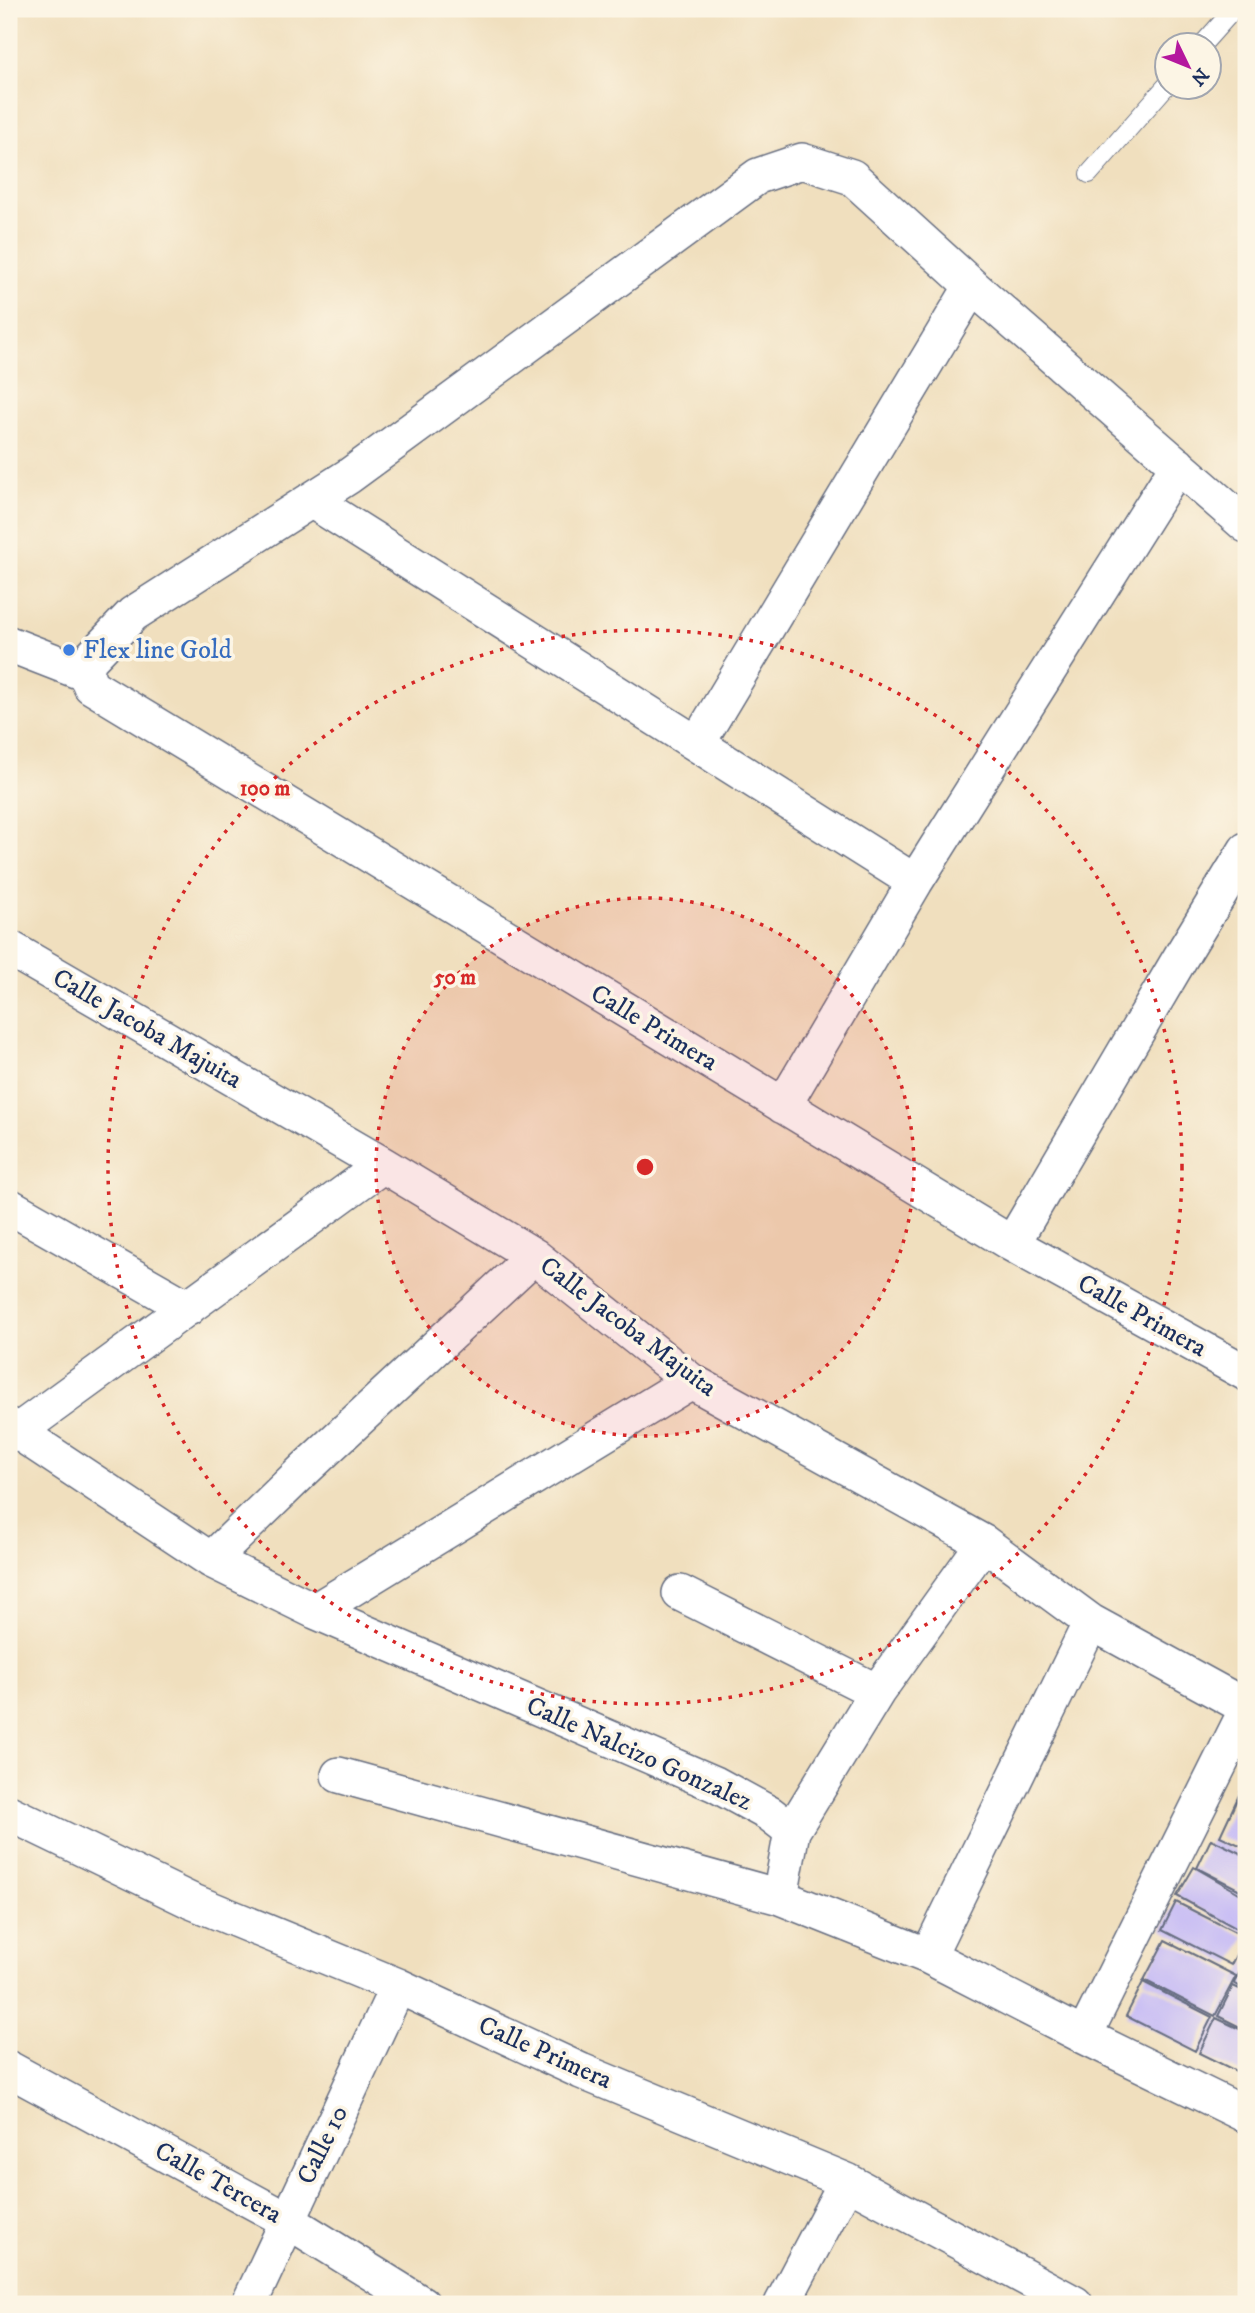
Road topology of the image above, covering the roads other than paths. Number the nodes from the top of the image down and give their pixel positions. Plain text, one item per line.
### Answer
1 (1234, 9) edge
2 (1214, 32) edge
3 (1154, 100) edge
4 (1089, 174) dead end
5 (972, 286) junction
6 (1178, 465) junction
7 (311, 500) junction
8 (1246, 525) edge
9 (9, 644) edge
10 (87, 667) junction
11 (697, 744) junction
12 (1246, 850) edge
13 (915, 882) junction
14 (9, 948) edge
15 (783, 1106) junction
16 (383, 1165) junction
17 (9, 1206) edge
18 (1012, 1244) junction
19 (534, 1256) junction
20 (188, 1308) junction
21 (1246, 1373) edge
22 (691, 1381) junction
23 (13, 1429) edge
24 (984, 1543) junction
25 (211, 1560) junction
26 (680, 1593) dead end
27 (315, 1611) junction
28 (1091, 1622) junction
29 (877, 1692) junction
30 (1246, 1709) edge
31 (339, 1775) dead end
32 (9, 1813) edge
33 (792, 1831) junction
34 (780, 1897) junction
35 (928, 1956) junction
36 (398, 1986) junction
37 (1084, 2036) junction
38 (9, 2069) edge
39 (1246, 2115) edge
40 (847, 2181) junction
41 (287, 2220) junction
42 (249, 2304) edge
43 (422, 2304) edge
44 (782, 2304) edge
45 (1075, 2304) edge

1 - 2 lane
3 - 4 lane
5 - 6 street
5 - 7 street
5 - 11 street
6 - 8 street
6 - 13 street
7 - 10 street
7 - 11 street
9 - 10 street
10 - 15 street, Calle Primera
11 - 13 street
12 - 18 street
13 - 15 street
14 - 16 street, Calle Jacoba Majuita
15 - 18 street, Calle Primera
16 - 19 street, Calle Jacoba Majuita
16 - 20 street
17 - 20 street
18 - 21 street, Calle Primera
19 - 22 street, Calle Jacoba Majuita
19 - 25 street
20 - 23 street
22 - 24 street, Calle Jacoba Majuita
22 - 27 street
23 - 25 street, Calle Nalcizo Gonzalez
24 - 28 street, Calle Jacoba Majuita
24 - 29 street
25 - 27 street, Calle Nalcizo Gonzalez
26 - 29 street
27 - 33 street, Calle Nalcizo Gonzalez
28 - 30 street, Calle Jacoba Majuita
28 - 35 street
29 - 33 street
30 - 37 street
31 - 34 street
32 - 36 street, Calle Primera
33 - 34 street
34 - 35 street
35 - 37 street
36 - 40 street, Calle Primera
36 - 41 street, Calle 10
37 - 39 street
38 - 41 street, Calle Tercera
40 - 44 street
40 - 45 street, Calle Primera
41 - 42 street, Calle 10
41 - 43 street, Calle Tercera

